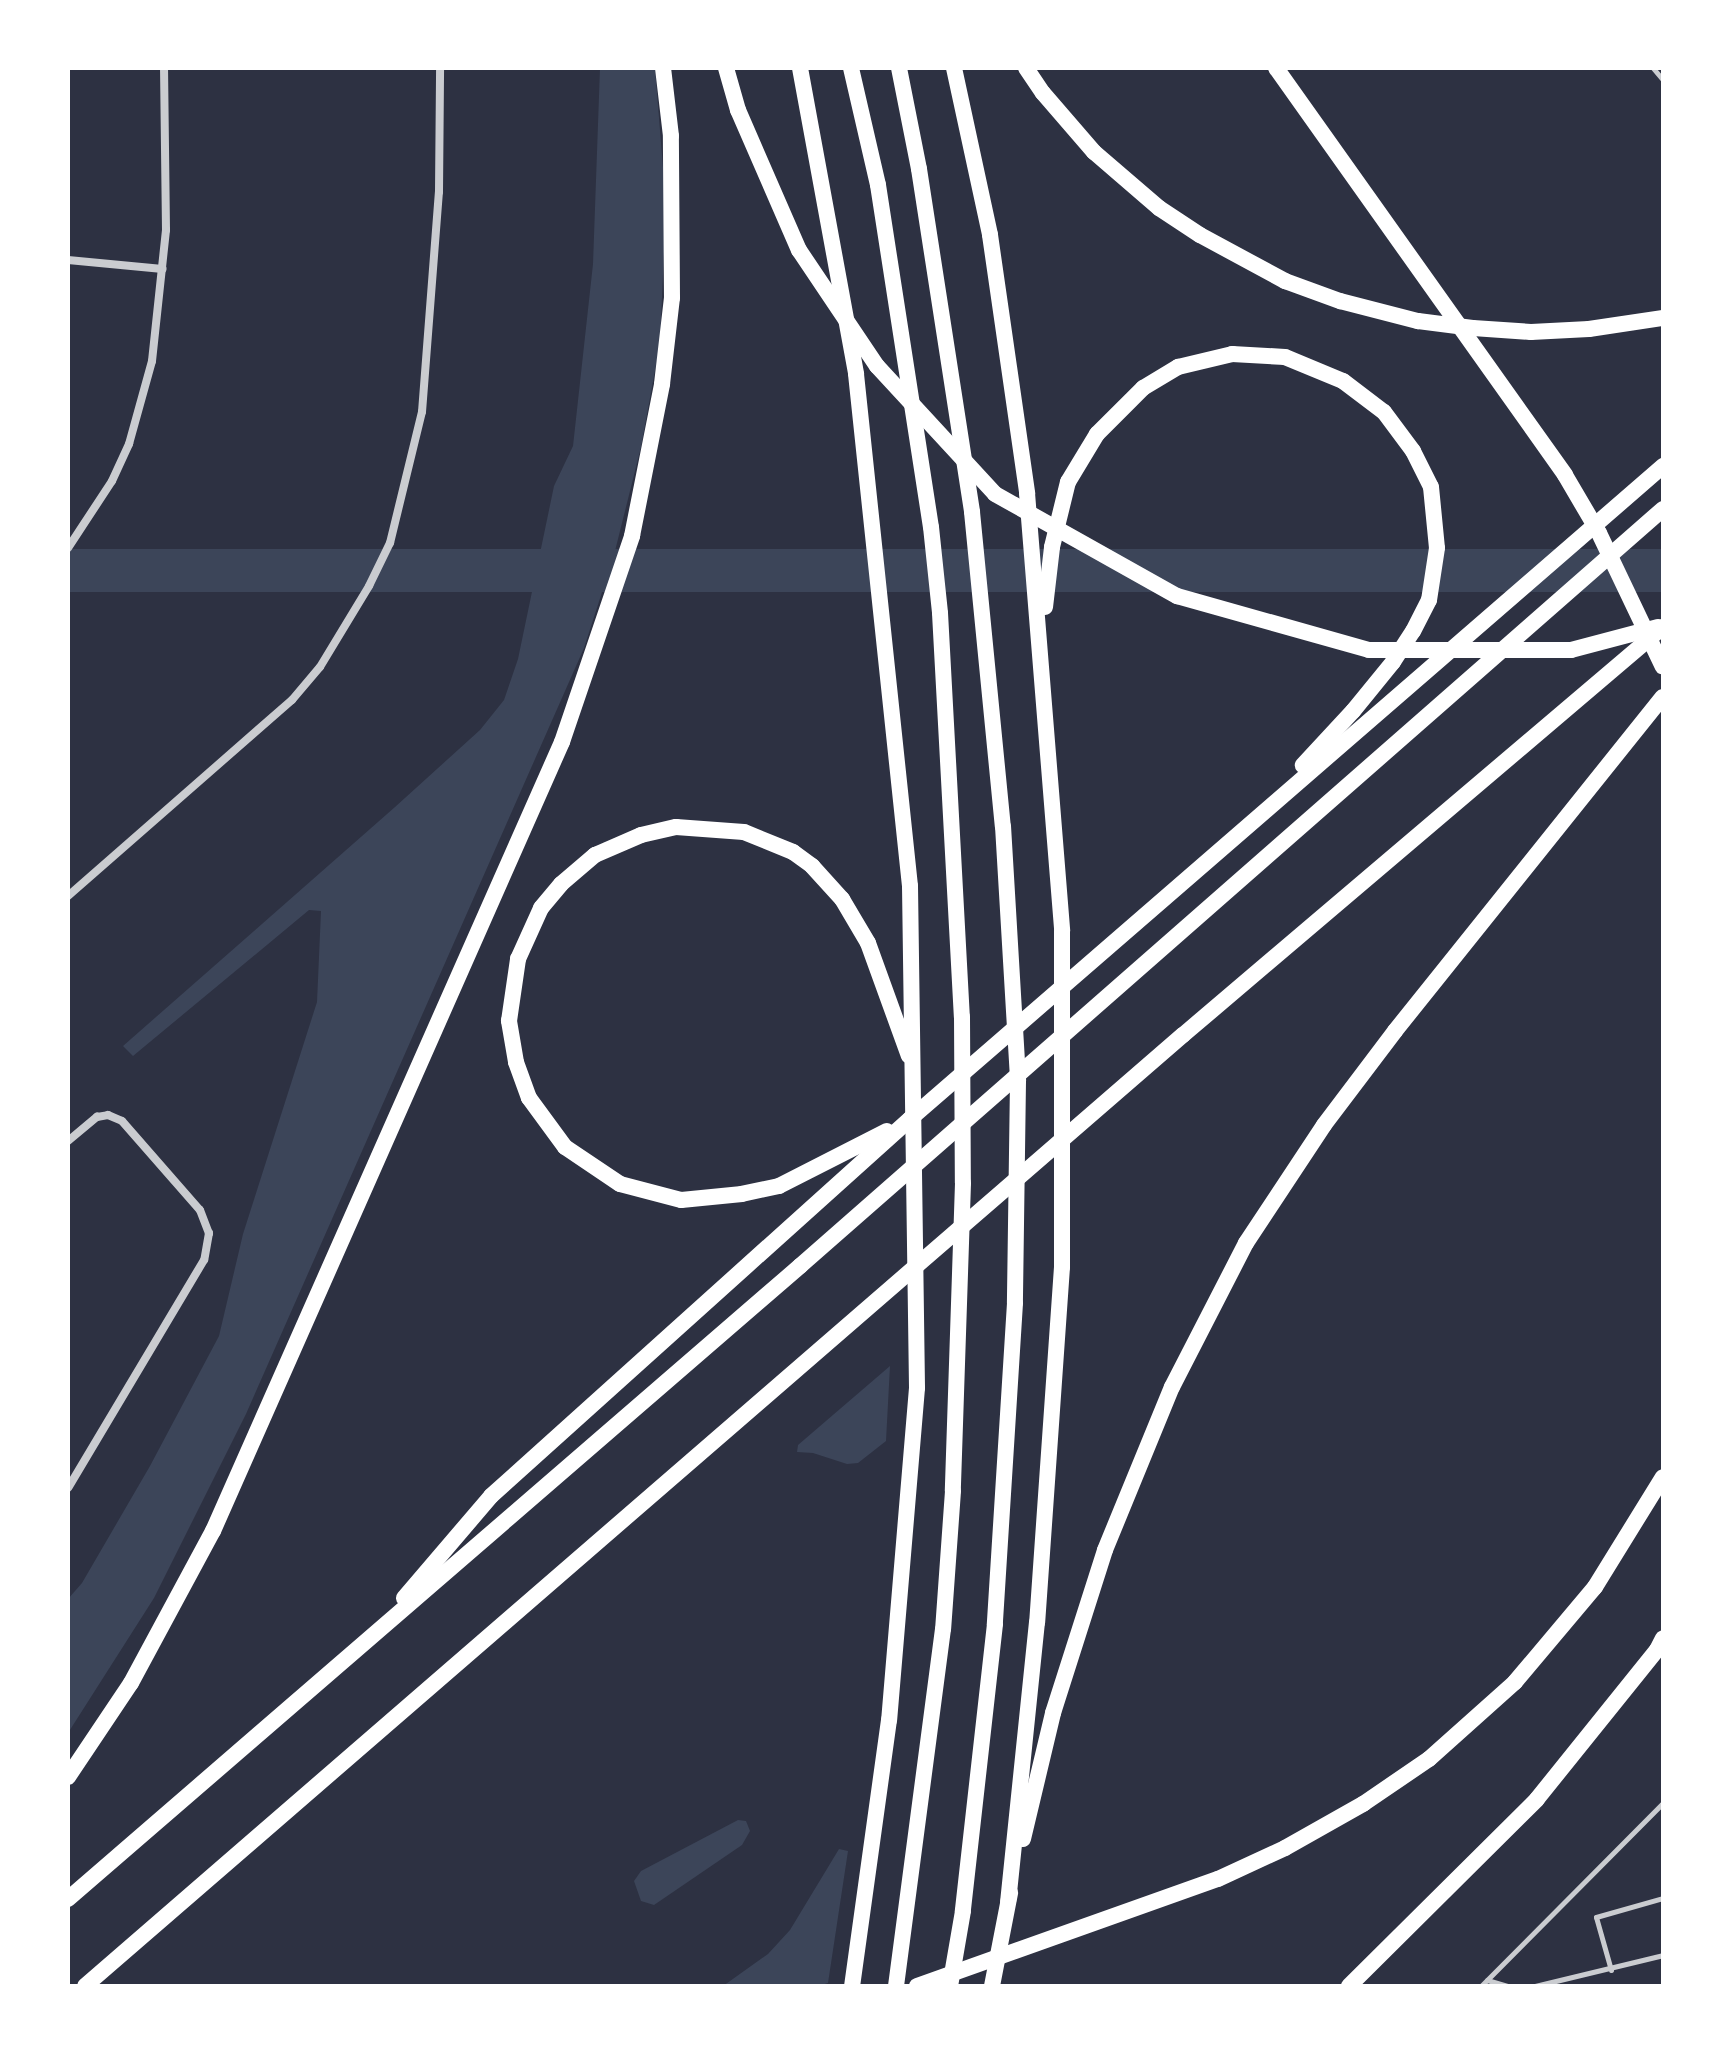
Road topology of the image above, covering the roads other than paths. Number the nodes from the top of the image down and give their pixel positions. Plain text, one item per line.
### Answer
1 (164, 68) edge
2 (440, 68) edge
3 (663, 68) edge
4 (726, 68) edge
5 (800, 68) edge
6 (851, 68) edge
7 (899, 68) edge
8 (954, 68) edge
9 (1026, 68) edge
10 (1276, 68) edge
11 (1653, 68) edge
12 (1663, 80) edge
13 (68, 260) edge
14 (163, 269) junction
15 (1663, 318) edge
16 (1663, 466) edge
17 (1663, 509) edge
18 (68, 548) edge
19 (1663, 626) edge
20 (1663, 667) edge
21 (1042, 670) junction
22 (1663, 697) edge
23 (1244, 827) junction
24 (68, 896) edge
25 (913, 1067) junction
26 (910, 1119) junction
27 (68, 1141) edge
28 (1663, 1477) edge
29 (68, 1488) edge
30 (1663, 1638) edge
31 (369, 1639) junction
32 (68, 1777) edge
33 (1663, 1803) edge
34 (1663, 1898) edge
35 (68, 1899) edge
36 (1008, 1902) junction
37 (1663, 1955) edge
38 (1611, 1970) junction
39 (1486, 1980) junction
40 (85, 1986) edge
41 (852, 1986) edge
42 (896, 1986) edge
43 (917, 1986) edge
44 (950, 1986) edge
45 (992, 1986) edge
46 (1349, 1986) edge
47 (1481, 1986) edge
48 (1508, 1986) edge
49 (1535, 1986) edge

1 - 14 street
2 - 24 street
3 - 32 highway
4 - 19 highway
5 - 25 highway
6 - 42 highway
7 - 44 highway
8 - 21 highway
9 - 15 highway
10 - 20 highway
11 - 12 lane
13 - 14 street
14 - 18 street
16 - 23 highway
17 - 31 highway
19 - 40 highway
21 - 23 highway
21 - 36 highway
22 - 36 highway
23 - 26 highway
25 - 26 highway
25 - 41 highway
26 - 31 highway
27 - 29 street
28 - 43 highway
30 - 46 highway
31 - 35 highway
33 - 39 lane
34 - 38 lane
36 - 45 highway
37 - 38 lane
38 - 49 lane
39 - 47 lane
39 - 48 lane

